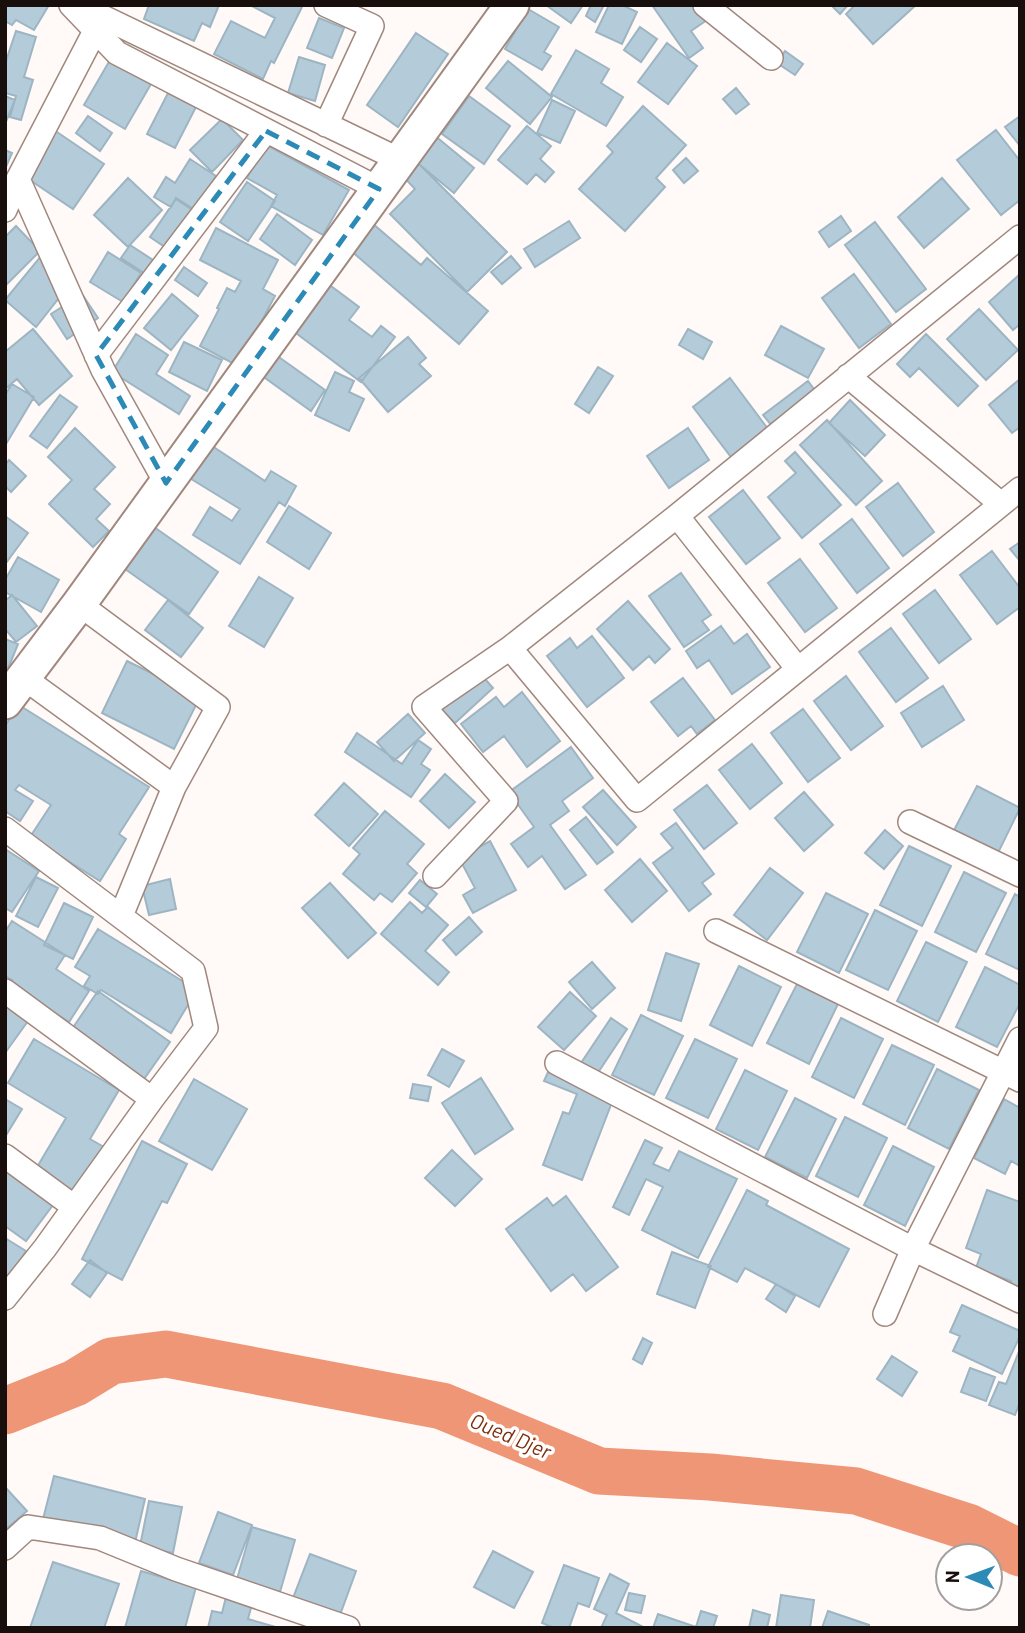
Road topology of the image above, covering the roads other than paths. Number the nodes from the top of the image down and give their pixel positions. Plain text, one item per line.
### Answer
1 (71, 5) edge
2 (78, 5) edge
3 (326, 5) edge
4 (512, 5) edge
5 (705, 5) edge
6 (96, 31) junction
7 (771, 58) dead end
8 (326, 125) junction
9 (266, 131) junction
10 (400, 160) junction
11 (18, 179) junction
12 (379, 189) junction
13 (5, 210) edge
14 (1020, 237) edge
15 (96, 355) junction
16 (848, 376) junction
17 (166, 483) junction
18 (1020, 489) edge
19 (1001, 504) junction
20 (677, 516) junction
21 (79, 604) junction
22 (510, 648) junction
23 (798, 668) junction
24 (14, 690) edge
25 (174, 787) junction
26 (910, 822) dead end
27 (5, 829) edge
28 (1020, 875) edge
29 (435, 876) dead end
30 (121, 916) junction
31 (716, 931) dead end
32 (5, 991) edge
33 (1020, 1039) edge
34 (557, 1063) dead end
35 (1011, 1076) edge
36 (152, 1099) junction
37 (5, 1156) edge
38 (73, 1206) junction
39 (913, 1249) junction
40 (5, 1298) edge
41 (1020, 1301) edge
42 (885, 1314) dead end
43 (5, 1548) edge
44 (348, 1628) edge

1 - 6 street
2 - 8 street
3 - 8 street
4 - 10 street
5 - 7 street
6 - 9 street
6 - 11 street
8 - 10 street
9 - 12 street
9 - 15 street
10 - 12 street
11 - 13 street
11 - 15 street
12 - 17 street
14 - 16 street
15 - 17 street
16 - 19 street
16 - 20 street
17 - 21 street
18 - 19 street
19 - 23 street
20 - 22 street
20 - 23 street
21 - 24 street
21 - 25 street
22 - 23 street
22 - 29 street
24 - 25 street
25 - 30 street
26 - 28 street
27 - 30 street
30 - 36 street
31 - 35 street
32 - 36 street
33 - 35 street
34 - 39 street
35 - 39 street
36 - 38 street
37 - 38 street
38 - 40 street
39 - 41 street
39 - 42 street
43 - 44 street

